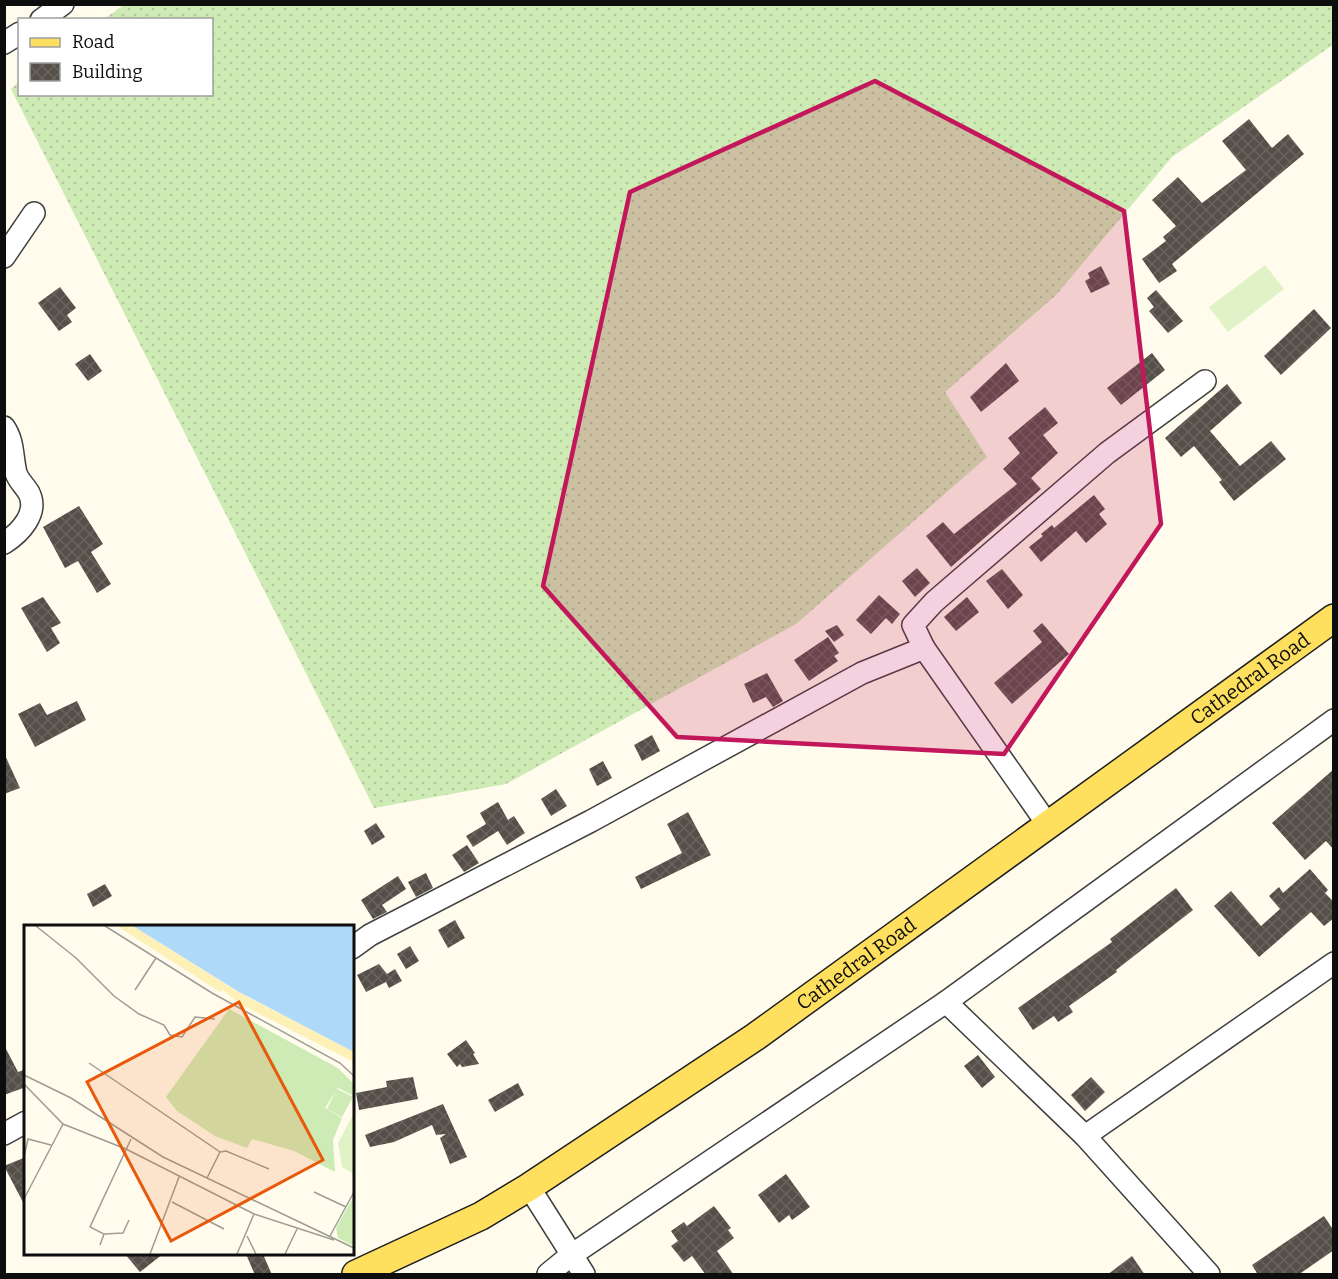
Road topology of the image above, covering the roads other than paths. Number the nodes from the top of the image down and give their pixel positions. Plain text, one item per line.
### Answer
1 (63, 4) edge
2 (44, 18) edge
3 (18, 34) edge
4 (4, 44) edge
5 (34, 213) dead end
6 (4, 257) edge
7 (1205, 381) dead end
8 (4, 427) edge
9 (4, 543) edge
10 (1334, 618) edge
11 (924, 648) junction
12 (1334, 720) edge
13 (1048, 825) junction
14 (354, 947) edge
15 (1334, 963) edge
16 (946, 1002) junction
17 (24, 1123) edge
18 (4, 1134) edge
19 (1085, 1136) junction
20 (529, 1187) junction
21 (570, 1256) junction
22 (356, 1275) edge
23 (548, 1275) edge
24 (584, 1275) edge
25 (1209, 1275) edge

1 - 2 street
3 - 4 street
5 - 6 street
7 - 11 street
8 - 9 street
10 - 13 main road, Cathedral Road
11 - 13 street
11 - 14 street
12 - 16 street
13 - 20 main road, Cathedral Road
15 - 19 street
16 - 19 street
16 - 21 street
17 - 18 street
19 - 25 street
20 - 21 street
20 - 22 main road, Cathedral Road
21 - 23 street
21 - 24 street

